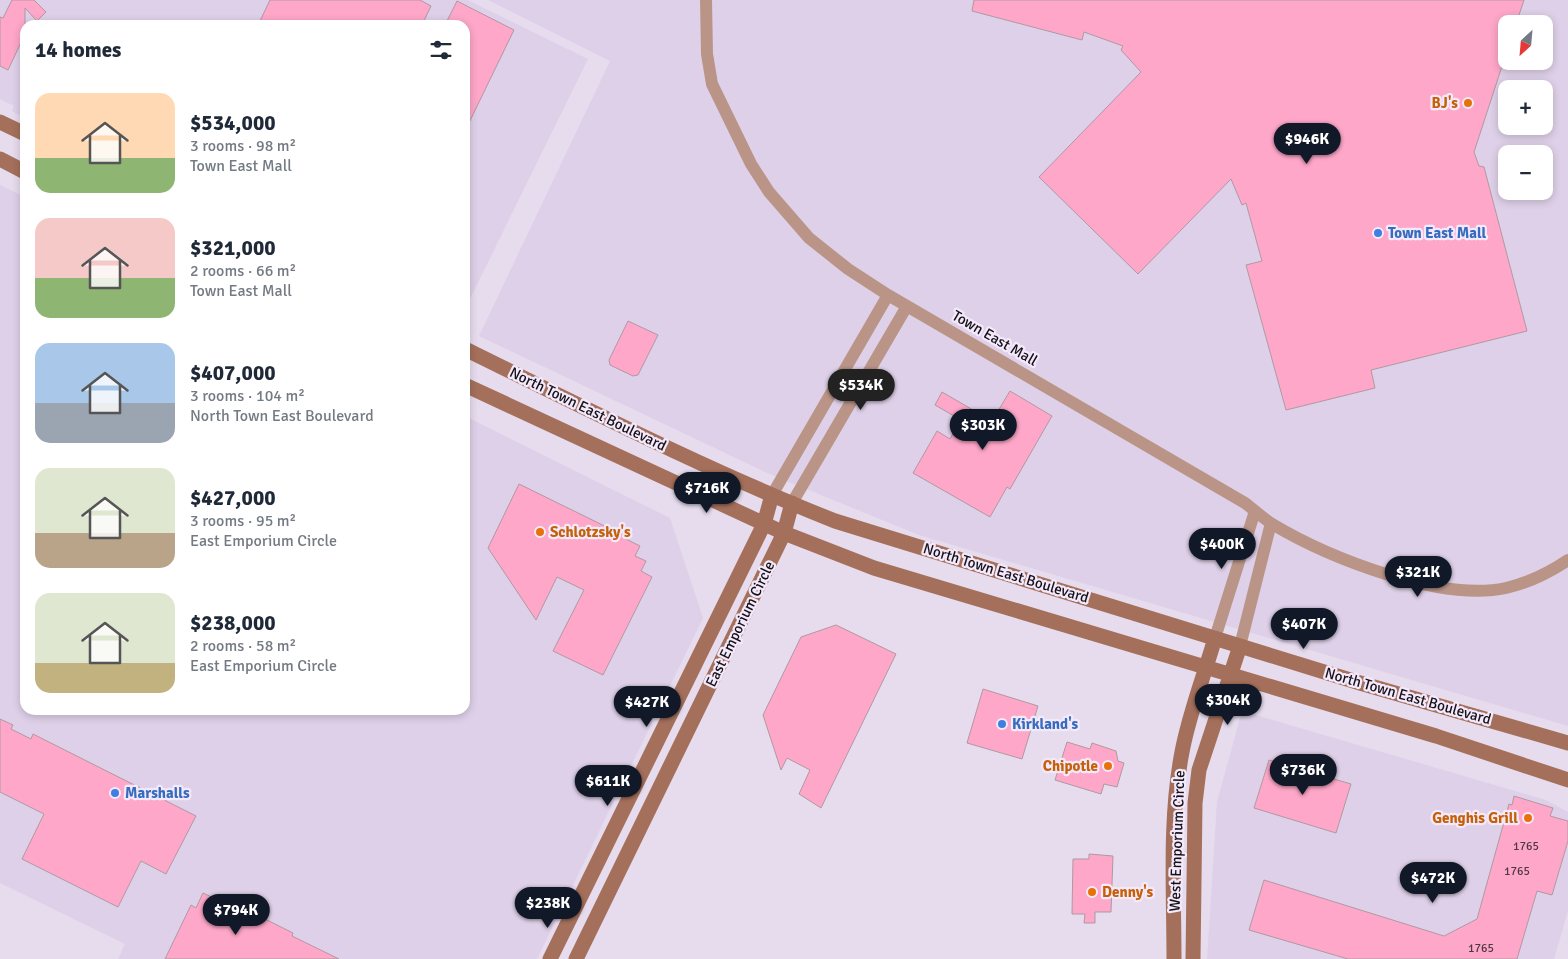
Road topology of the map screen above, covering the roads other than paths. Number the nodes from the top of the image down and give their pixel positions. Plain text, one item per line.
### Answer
1 (706, 0) edge
2 (0, 122) edge
3 (20, 132) edge
4 (0, 159) edge
5 (20, 169) edge
6 (888, 295) junction
7 (907, 306) junction
8 (470, 351) edge
9 (470, 387) edge
10 (772, 495) junction
11 (792, 503) junction
12 (1256, 511) junction
13 (1271, 523) junction
14 (764, 524) junction
15 (784, 533) junction
16 (1568, 560) edge
17 (1215, 638) junction
18 (1240, 646) junction
19 (1207, 667) junction
20 (1230, 674) junction
21 (1568, 743) edge
22 (647, 763) junction
23 (668, 774) junction
24 (1551, 774) junction
25 (1568, 780) edge
26 (1568, 787) edge
27 (1174, 891) junction
28 (1194, 891) junction
29 (573, 913) junction
30 (594, 923) junction
31 (550, 959) edge
32 (576, 959) edge
33 (1174, 959) edge
34 (1193, 959) edge

1 - 6 street, Town East Mall
2 - 3 main road
4 - 5 main road
6 - 7 street, Town East Mall
6 - 10 street
7 - 11 street
7 - 12 street, Town East Mall
8 - 10 main road, North Town East Boulevard
9 - 14 main road, North Town East Boulevard
10 - 11 main road, North Town East Boulevard
10 - 14 main road, East Emporium Circle
11 - 15 main road, East Emporium Circle
11 - 17 main road, North Town East Boulevard
12 - 13 street, Town East Mall
12 - 17 street
13 - 16 street, Town East Mall
13 - 18 street
14 - 15 main road, North Town East Boulevard
14 - 22 main road, East Emporium Circle
15 - 19 main road, North Town East Boulevard
15 - 23 main road, East Emporium Circle
17 - 18 main road, North Town East Boulevard
17 - 19 main road, West Emporium Circle
18 - 20 main road, West Emporium Circle
18 - 21 main road, North Town East Boulevard
19 - 20 main road, North Town East Boulevard
19 - 27 main road, West Emporium Circle
20 - 24 main road, North Town East Boulevard
20 - 28 main road, West Emporium Circle
22 - 23 main road
22 - 29 main road, East Emporium Circle
23 - 30 main road, East Emporium Circle
24 - 25 main road, North Town East Boulevard
24 - 26 main road
27 - 28 main road
27 - 33 main road, West Emporium Circle
28 - 34 main road, West Emporium Circle
29 - 30 main road
29 - 31 main road, East Emporium Circle
30 - 32 main road, East Emporium Circle

